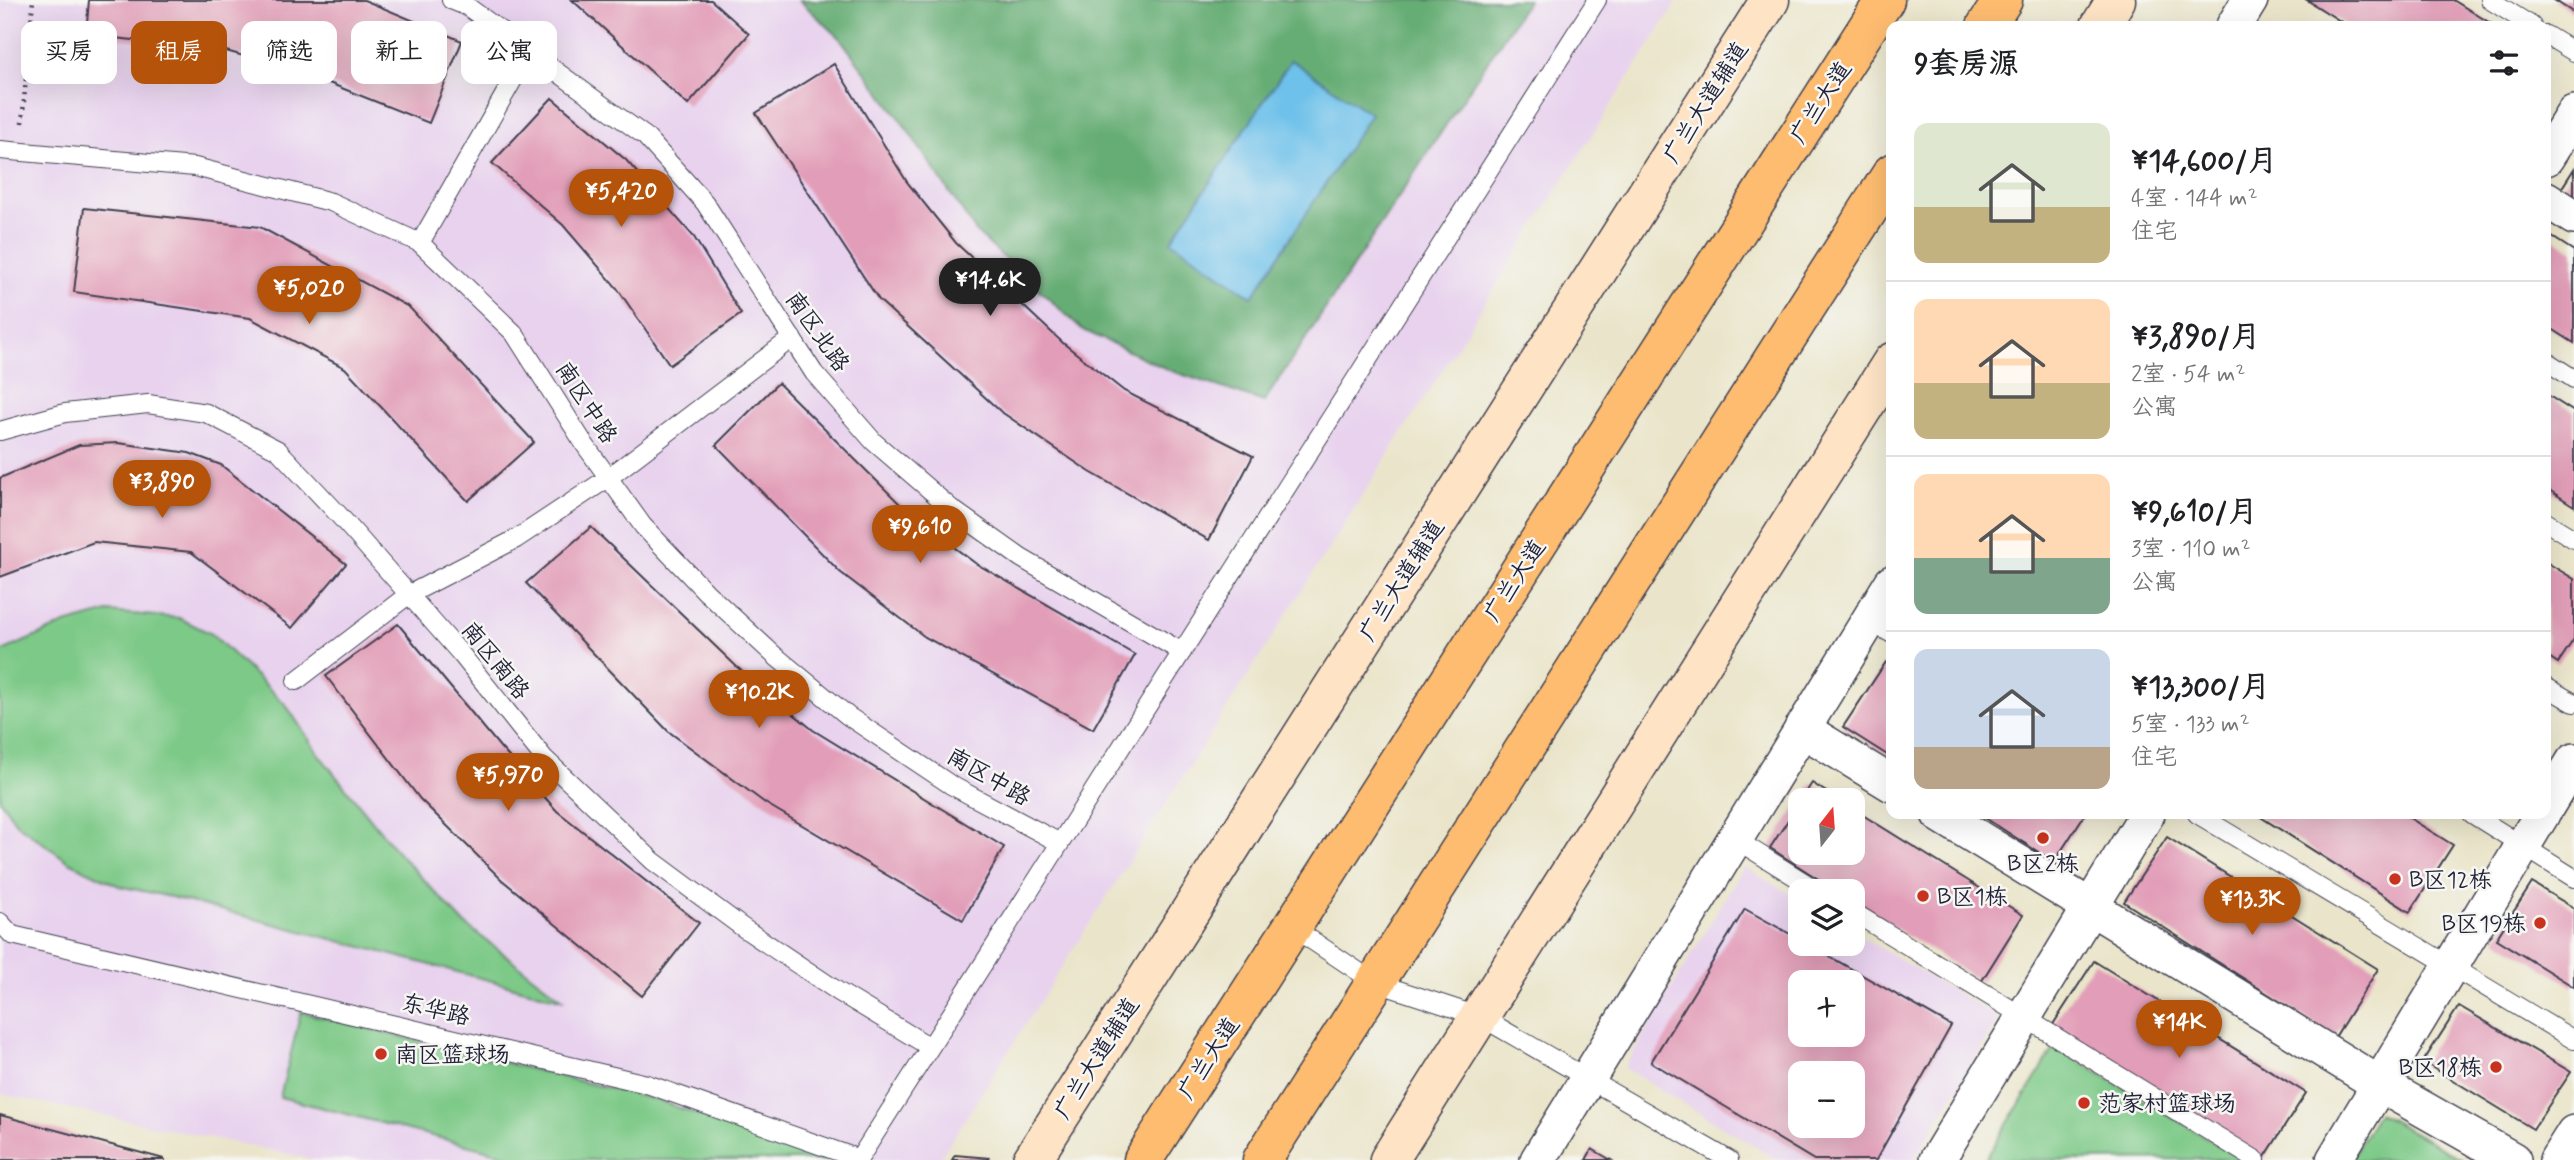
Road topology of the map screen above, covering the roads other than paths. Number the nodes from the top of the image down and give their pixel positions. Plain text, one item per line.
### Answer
1 (450, 0) edge
2 (1597, 0) edge
3 (1770, 0) edge
4 (1885, 0) edge
5 (2003, 0) edge
6 (2116, 0) edge
7 (2490, 0) edge
8 (488, 21) edge
9 (1989, 21) edge
10 (2103, 21) edge
11 (2524, 21) edge
12 (2551, 38) edge
13 (2574, 52) edge
14 (557, 70) edge
15 (511, 84) edge
16 (2574, 113) edge
17 (0, 150) edge
18 (2551, 150) edge
19 (1886, 182) edge
20 (2551, 203) edge
21 (2574, 217) edge
22 (420, 243) junction
23 (792, 338) junction
24 (2551, 364) edge
25 (1886, 372) edge
26 (2574, 379) edge
27 (0, 431) edge
28 (608, 478) junction
29 (2551, 525) edge
30 (2574, 539) edge
31 (408, 595) junction
32 (1886, 605) edge
33 (1880, 627) edge
34 (1182, 652) junction
35 (296, 681) dead end
36 (2551, 690) edge
37 (2574, 704) edge
38 (1802, 729) junction
39 (2574, 761) edge
40 (1886, 780) edge
41 (2551, 799) edge
42 (1948, 819) edge
43 (2144, 819) edge
44 (2205, 819) edge
45 (2480, 819) edge
46 (2539, 819) edge
47 (1735, 839) junction
48 (1060, 843) junction
49 (2523, 845) junction
50 (2574, 878) edge
51 (1799, 879) edge
52 (2091, 907) junction
53 (1865, 919) edge
54 (0, 922) edge
55 (1292, 927) junction
56 (2451, 965) junction
57 (1374, 982) junction
58 (1481, 1017) junction
59 (2024, 1017) junction
60 (2574, 1040) edge
61 (930, 1047) junction
62 (1588, 1078) junction
63 (2379, 1084) junction
64 (2574, 1133) edge
65 (859, 1159) edge
66 (1032, 1160) edge
67 (1143, 1160) edge
68 (1262, 1160) edge
69 (1389, 1160) edge
70 (1538, 1160) edge
71 (1729, 1160) edge
72 (1937, 1160) edge
73 (2256, 1160) edge
74 (2334, 1160) edge
75 (2513, 1160) edge
76 (2557, 1160) edge

1 - 8 lane, 南区北路
2 - 34 lane
3 - 66 main road, 广兰大道辅道
4 - 55 main road, 广兰大道
5 - 9 main road
6 - 10 main road
7 - 11 lane
12 - 13 lane
14 - 23 lane, 南区北路
15 - 22 lane
16 - 18 street
17 - 22 lane, 南区中路
19 - 57 main road
20 - 21 street
22 - 28 lane, 南区中路
23 - 28 lane
23 - 34 lane, 南区北路
24 - 26 lane
25 - 58 main road
27 - 31 lane, 南区南路
28 - 31 lane
28 - 48 lane, 南区中路
29 - 30 lane
31 - 35 lane
31 - 61 lane, 南区南路
32 - 33 street
33 - 38 street
34 - 48 lane
36 - 37 lane
38 - 40 street
38 - 47 street
39 - 41 street
42 - 52 street
43 - 52 street
44 - 56 lane
45 - 49 lane
46 - 49 street
47 - 51 lane
47 - 62 street
48 - 61 lane
49 - 50 lane
49 - 56 street
52 - 59 street
52 - 63 street
53 - 59 lane
54 - 65 lane, 东华路
55 - 57 lane
55 - 67 main road, 广兰大道
56 - 60 lane
56 - 63 street
57 - 58 lane
57 - 68 main road
58 - 62 lane
58 - 69 main road
59 - 72 street
59 - 73 lane
61 - 65 lane
62 - 70 street
62 - 71 lane
63 - 74 street
63 - 75 street
64 - 76 street

